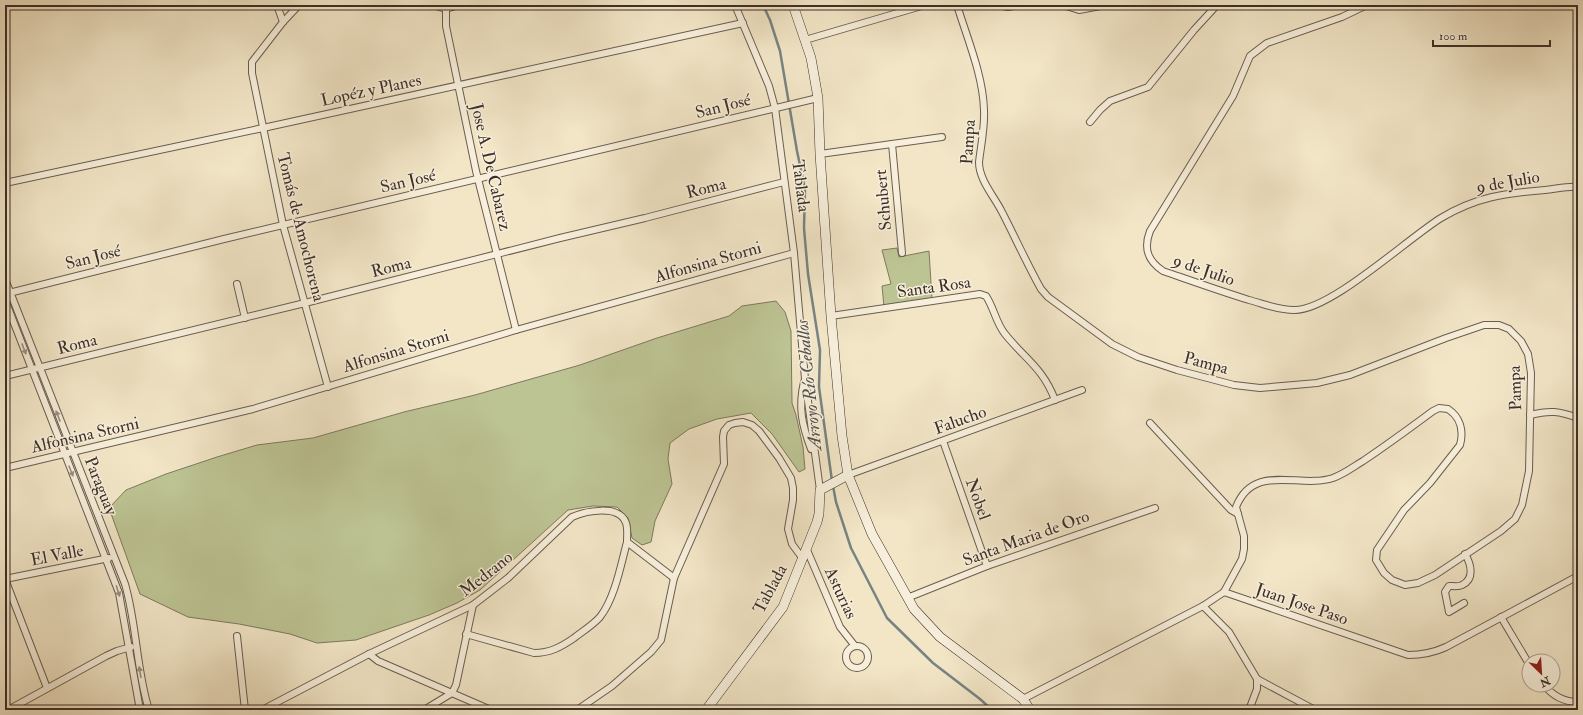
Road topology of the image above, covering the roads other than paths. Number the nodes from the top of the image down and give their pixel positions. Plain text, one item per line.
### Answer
1 (277, 5) edge
2 (299, 5) edge
3 (433, 5) edge
4 (458, 5) edge
5 (734, 5) edge
6 (793, 5) edge
7 (924, 5) edge
8 (956, 5) edge
9 (998, 5) edge
10 (1019, 5) edge
11 (1064, 5) edge
12 (1106, 5) edge
13 (1217, 5) edge
14 (1367, 5) edge
15 (907, 8) edge
16 (446, 9) junction
17 (283, 22) junction
18 (743, 23) junction
19 (805, 40) junction
20 (458, 85) junction
21 (818, 98) junction
22 (778, 107) junction
23 (1090, 122) dead end
24 (263, 128) junction
25 (942, 137) dead end
26 (892, 144) junction
27 (820, 154) junction
28 (478, 179) junction
29 (784, 182) junction
30 (5, 183) edge
31 (1578, 187) edge
32 (283, 225) junction
33 (794, 253) junction
34 (902, 253) dead end
35 (497, 254) junction
36 (5, 279) edge
37 (237, 284) dead end
38 (8, 293) edge
39 (5, 300) edge
40 (305, 303) junction
41 (831, 316) junction
42 (245, 318) junction
43 (516, 330) junction
44 (40, 368) junction
45 (32, 370) junction
46 (5, 376) edge
47 (805, 378) junction
48 (328, 387) junction
49 (1082, 390) dead end
50 (1055, 400) junction
51 (1530, 415) junction
52 (1578, 418) edge
53 (1150, 422) dead end
54 (943, 441) junction
55 (73, 453) junction
56 (65, 455) junction
57 (814, 456) junction
58 (5, 468) edge
59 (848, 475) junction
60 (823, 488) junction
61 (1155, 508) dead end
62 (1238, 514) junction
63 (627, 542) junction
64 (806, 550) junction
65 (1465, 554) junction
66 (114, 556) junction
67 (106, 559) junction
68 (803, 559) junction
69 (988, 566) junction
70 (1578, 576) edge
71 (674, 578) junction
72 (5, 579) edge
73 (1224, 592) junction
74 (907, 598) junction
75 (1464, 603) dead end
76 (472, 605) junction
77 (1203, 606) junction
78 (1502, 617) junction
79 (466, 634) junction
80 (237, 636) dead end
81 (136, 646) junction
82 (855, 646) dead end
83 (128, 647) junction
84 (1523, 653) edge
85 (369, 654) junction
86 (1257, 679) junction
87 (47, 688) junction
88 (452, 693) junction
89 (1552, 693) edge
90 (1023, 699) junction
91 (1578, 702) edge
92 (8, 710) edge
93 (140, 710) edge
94 (149, 710) edge
95 (245, 710) edge
96 (262, 710) edge
97 (424, 710) edge
98 (491, 710) edge
99 (577, 710) edge
100 (706, 710) edge
101 (824, 710) edge
102 (833, 710) edge
103 (1030, 710) edge
104 (1249, 710) edge
105 (1314, 710) edge

1 - 17 street
2 - 17 street
3 - 16 street
4 - 16 street
5 - 18 street, Tablada
6 - 19 main road
7 - 15 street
8 - 51 street, Pampa
9 - 10 street
11 - 12 street
13 - 23 street
14 - 31 street, 9 de Julio
15 - 19 street
16 - 20 street, Jose A. De Cabarez
17 - 24 street, Tomás de Amochorena
18 - 20 street, Lopéz y Planes
18 - 22 street, Tablada
19 - 21 main road
20 - 24 street, Lopéz y Planes
20 - 28 street, Jose A. De Cabarez
21 - 22 street, San José
21 - 27 main road
22 - 28 street, San José
22 - 29 street, Tablada
24 - 30 street, Lopéz y Planes
24 - 32 street, Tomás de Amochorena
25 - 26 street
26 - 27 street
26 - 34 street, Schubert
27 - 41 main road
28 - 32 street, San José
28 - 35 street, Jose A. De Cabarez
29 - 33 street, Tablada
29 - 35 street, Roma
32 - 38 street, San José
32 - 40 street, Tomás de Amochorena
33 - 43 street, Alfonsina Storni
33 - 47 street, Tablada
35 - 40 street, Roma
35 - 43 street, Jose A. De Cabarez
36 - 38 street, Paraguay
37 - 42 street
38 - 44 street, Paraguay
39 -> 45 street, Paraguay
40 - 42 street, Roma
40 - 48 street, Tomás de Amochorena
41 - 50 street, Santa Rosa
41 - 59 main road
42 - 44 street, Roma
43 - 48 street, Alfonsina Storni
44 - 45 street, Roma
55 -> 44 street, Paraguay
45 - 46 street, Roma
45 - 56 street, Paraguay
47 - 57 street, Tablada
47 - 57 street, Tablada
48 - 55 street, Alfonsina Storni
49 - 50 street, Falucho
50 - 54 street, Falucho
51 - 52 street
51 - 65 street, Pampa
53 - 62 street
54 - 59 street, Falucho
54 - 69 street, Nobel
55 - 56 street, Alfonsina Storni
55 - 66 street, Paraguay
56 - 58 street, Alfonsina Storni
56 -> 67 street, Paraguay
57 - 60 street, Tablada
59 - 60 main road
59 - 74 main road
60 - 64 main road, Tablada
61 - 69 street, Santa Maria de Oro
62 - 65 street, Pampa
62 - 73 street, Pampa
63 - 71 street
63 - 76 street, Medrano
63 - 79 street
64 - 68 main road, Tablada
64 - 82 street, Asturias
65 - 75 street
66 - 67 street, El Valle
66 - 81 street, Paraguay
67 - 72 street, El Valle
67 -> 83 street, Paraguay
68 - 71 street
68 - 100 main road, Tablada
69 - 74 street, Santa Maria de Oro
70 - 78 street, Juan Jose Paso
71 - 99 street
72 - 87 street
73 - 77 street
73 - 78 street, Juan Jose Paso
74 - 90 main road
76 - 79 street
76 - 85 street, Medrano
77 - 86 street
77 - 90 street
78 - 84 street
79 - 88 street
80 - 95 street
81 - 83 street
94 -> 81 street, Paraguay
83 - 87 street
83 - 93 street, Paraguay
85 - 88 street
85 - 96 street, Medrano
86 - 104 street
86 - 105 street
87 - 92 street
88 - 97 street
88 - 98 street
89 - 91 street
90 - 103 main road
101 - 102 main road

